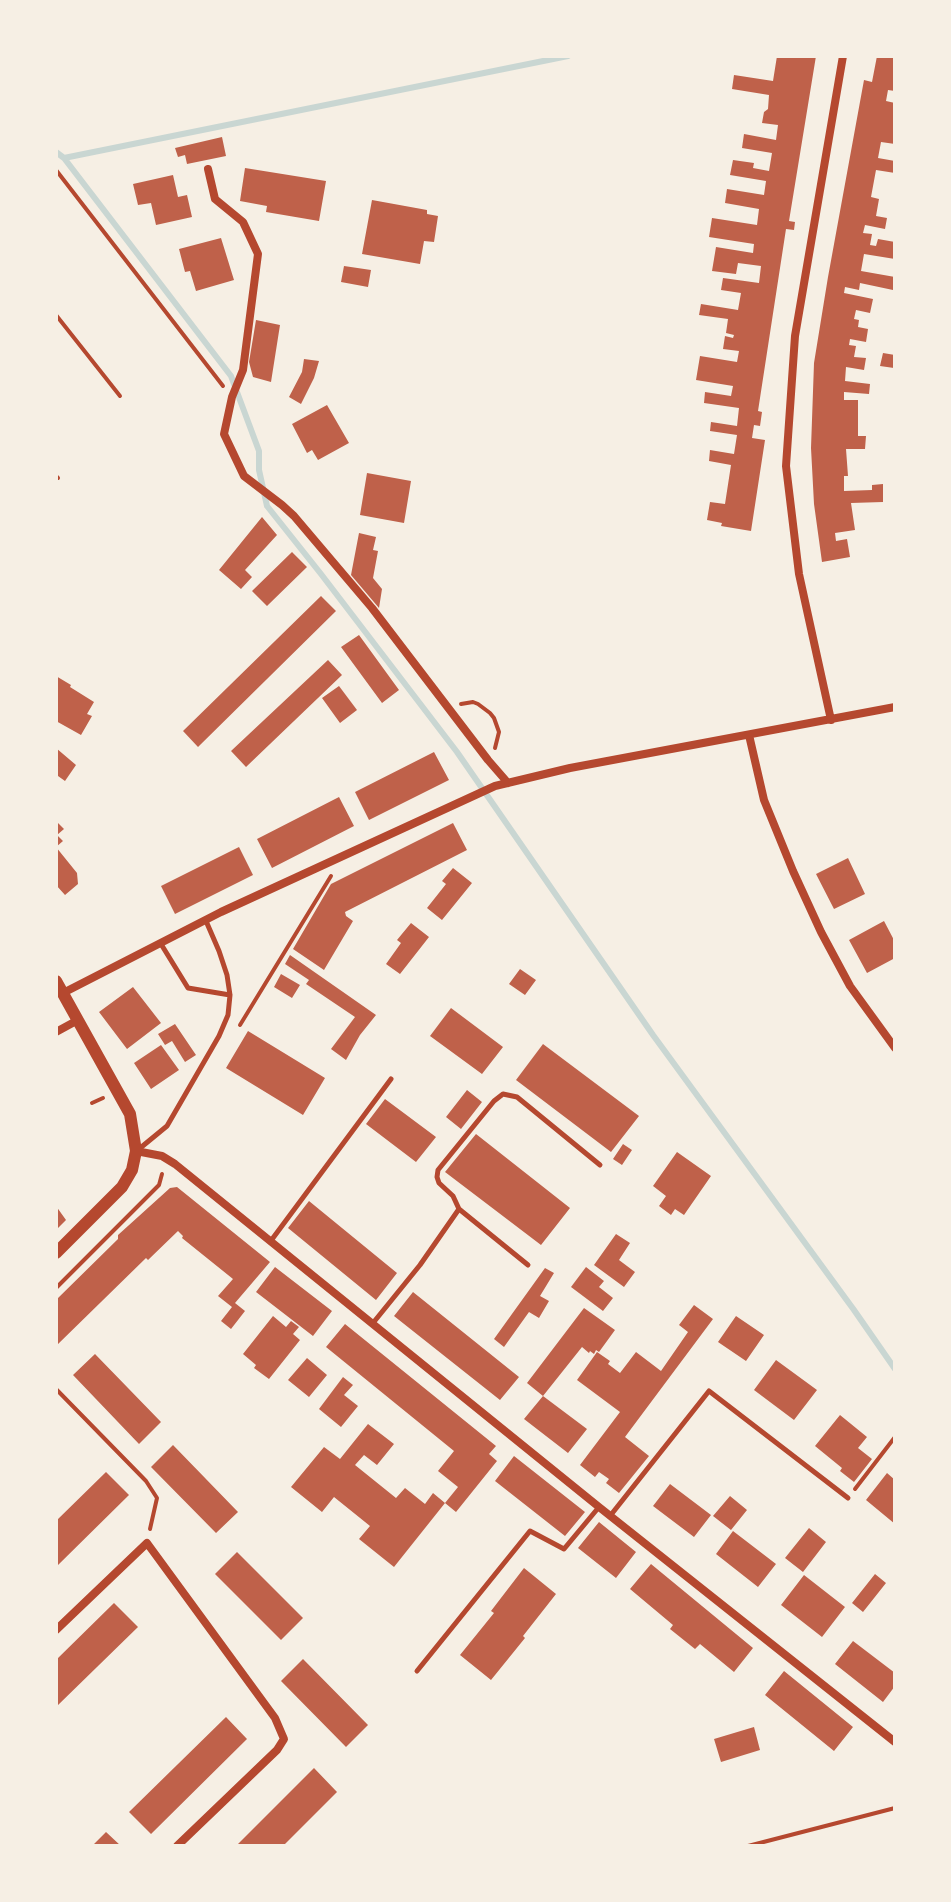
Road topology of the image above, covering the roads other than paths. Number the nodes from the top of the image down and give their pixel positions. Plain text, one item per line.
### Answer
1 (843, 56) edge
2 (208, 169) dead end
3 (895, 707) edge
4 (831, 720) junction
5 (749, 735) junction
6 (508, 783) junction
7 (205, 920) junction
8 (161, 943) junction
9 (56, 981) edge
10 (63, 993) junction
11 (230, 995) junction
12 (78, 1020) junction
13 (56, 1032) edge
14 (895, 1048) edge
15 (391, 1079) dead end
16 (136, 1151) junction
17 (600, 1165) dead end
18 (459, 1209) junction
19 (270, 1242) junction
20 (56, 1253) edge
21 (528, 1265) dead end
22 (372, 1324) junction
23 (848, 1498) road end
24 (599, 1507) junction
25 (610, 1516) junction
26 (56, 1630) edge
27 (417, 1671) dead end
28 (895, 1742) edge
29 (177, 1846) edge

1 - 4 street
2 - 6 street
3 - 4 street
4 - 5 street
5 - 6 street
5 - 14 street
6 - 7 street
7 - 8 street
7 - 11 lane
8 - 10 street
8 - 11 lane
9 - 10 street
10 - 12 street
11 - 16 lane
12 - 13 street
12 - 16 street
15 - 19 lane
16 - 19 street
16 - 20 street
17 - 18 lane
18 - 21 lane
18 - 22 lane
19 - 22 street
22 - 24 street
23 - 25 lane
24 - 25 street
24 - 27 lane
25 - 28 street
26 - 29 street

